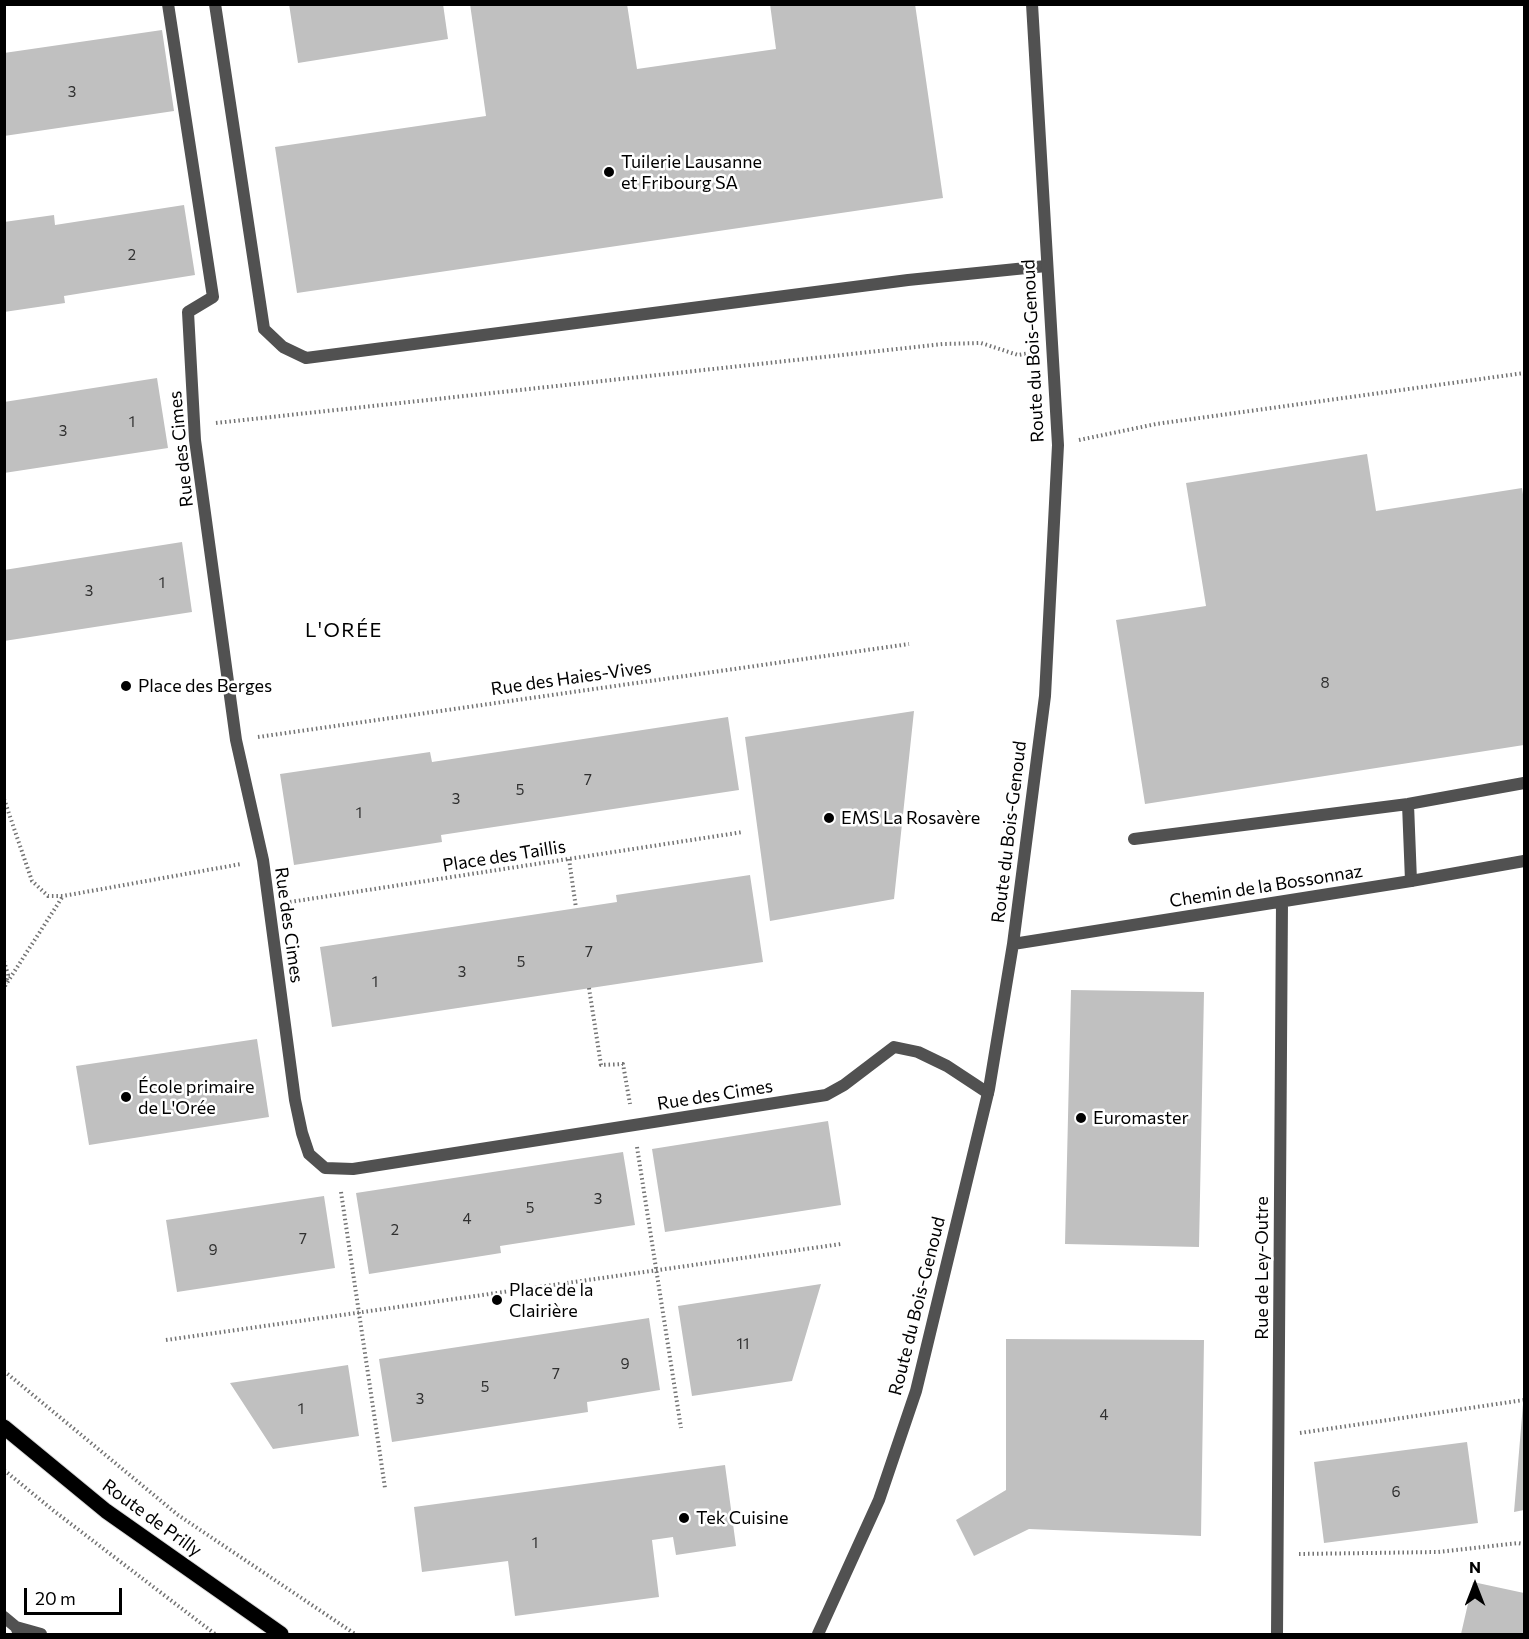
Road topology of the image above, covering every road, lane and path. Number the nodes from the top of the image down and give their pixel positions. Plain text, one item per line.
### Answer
1 (168, 4) edge
2 (215, 4) edge
3 (1032, 4) edge
4 (1046, 266) junction
5 (1051, 350) junction
6 (1524, 373) edge
7 (194, 425) junction
8 (1058, 445) junction
9 (909, 644) dead end
10 (236, 740) junction
11 (1524, 783) edge
12 (4, 799) edge
13 (1408, 804) junction
14 (743, 832) dead end
15 (1134, 839) dead end
16 (569, 859) junction
17 (262, 860) junction
18 (1524, 861) edge
19 (1412, 881) junction
20 (63, 896) junction
21 (1282, 902) junction
22 (269, 906) junction
23 (576, 908) dead end
24 (1013, 944) junction
25 (4, 961) edge
26 (5, 986) edge
27 (589, 988) dead end
28 (988, 1092) junction
29 (633, 1126) junction
30 (338, 1169) junction
31 (841, 1244) dead end
32 (656, 1270) junction
33 (359, 1312) junction
34 (166, 1340) dead end
35 (4, 1371) edge
36 (1524, 1400) edge
37 (4, 1427) edge
38 (681, 1428) dead end
39 (1278, 1437) junction
40 (4, 1470) edge
41 (385, 1488) dead end
42 (1524, 1545) edge
43 (1278, 1554) junction
44 (4, 1617) edge
45 (17, 1631) edge
46 (42, 1635) edge
47 (215, 1635) edge
48 (281, 1635) edge
49 (355, 1635) edge
50 (818, 1635) edge
51 (1277, 1635) edge

1 - 7 street, Rue des Cimes
2 - 4 street
3 - 4 street, Route du Bois-Genoud
4 - 5 street, Route du Bois-Genoud
5 - 7 path
5 - 8 street, Route du Bois-Genoud
6 - 8 path
7 - 10 street, Rue des Cimes
8 - 24 street, Route du Bois-Genoud
9 - 10 path, Rue des Haies-Vives
10 - 17 street, Rue des Cimes
11 - 13 street
12 - 20 path
13 - 15 street
13 - 19 street
14 - 16 path, Place des Taillis
16 - 22 path, Place des Taillis
16 - 23 path
17 - 20 path
17 - 22 street, Rue des Cimes
18 - 19 street, Chemin de la Bossonnaz
19 - 21 street, Chemin de la Bossonnaz
20 - 26 path
21 - 24 street, Chemin de la Bossonnaz
21 - 39 street, Rue de Ley-Outre
22 - 30 street, Rue des Cimes
24 - 28 street, Route du Bois-Genoud
25 - 26 path
27 - 29 path
28 - 29 street, Rue des Cimes
28 - 50 street, Route du Bois-Genoud
29 - 30 street, Rue des Cimes
29 - 32 path
30 - 33 path
31 - 32 path
32 - 33 path
32 - 38 path
33 - 34 path
33 - 41 path
35 - 49 path
36 - 39 path
37 - 48 main road, Route de Prilly
39 - 43 street, Rue de Ley-Outre
40 - 47 path
42 - 43 path
43 - 51 street, Rue de Ley-Outre
44 - 45 street
45 - 46 street

